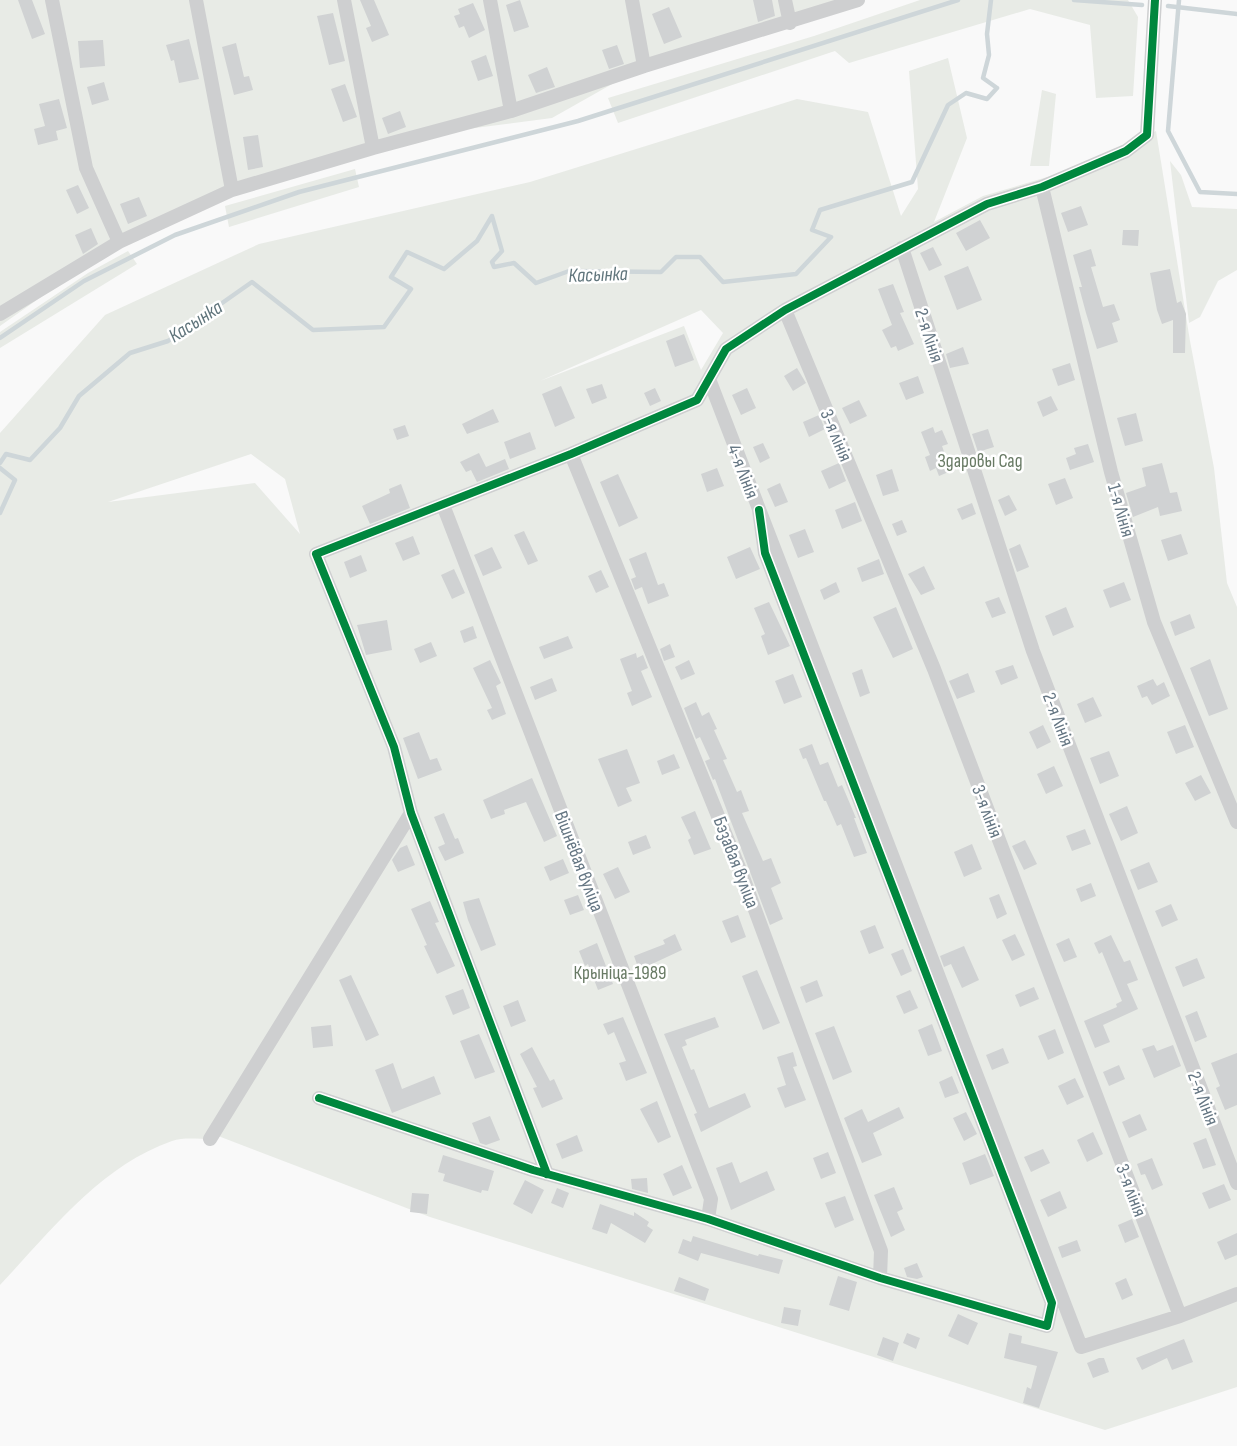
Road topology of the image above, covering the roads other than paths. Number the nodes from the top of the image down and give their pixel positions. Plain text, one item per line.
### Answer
1 (52, 0) edge
2 (196, 0) edge
3 (344, 0) edge
4 (490, 0) edge
5 (632, 0) edge
6 (785, 0) edge
7 (858, 0) edge
8 (1155, 0) edge
9 (790, 22) junction
10 (644, 66) junction
11 (510, 112) junction
12 (373, 148) junction
13 (1042, 186) junction
14 (232, 190) junction
15 (119, 242) junction
16 (902, 248) junction
17 (785, 310) junction
18 (0, 314) edge
19 (709, 379) junction
20 (571, 454) junction
21 (442, 505) junction
22 (759, 510) junction
23 (411, 813) junction
24 (1237, 822) edge
25 (319, 1098) dead end
26 (210, 1139) dead end
27 (547, 1174) junction
28 (1237, 1183) edge
29 (708, 1218) junction
30 (880, 1278) junction
31 (1237, 1294) edge
32 (1180, 1316) junction

1 - 15 street
2 - 14 street
3 - 12 street
4 - 11 street
5 - 10 street
6 - 9 street
7 - 9 street
8 - 13 street
9 - 10 street
10 - 11 street
11 - 12 street
12 - 14 street
13 - 16 street
13 - 24 street, 1-я Лінія
14 - 15 street
15 - 18 street
16 - 17 street
16 - 28 street, 2-я Лінія
17 - 19 street
17 - 32 street, 3-я лінія
19 - 20 street
19 - 22 street, 4-я Лінія
20 - 21 street
20 - 30 street, Бэзавая вуліца
21 - 23 street
21 - 29 street, Вішнёвая вуліца
22 - 30 street
22 - 32 street, 4-я Лінія
23 - 26 street
23 - 27 street
25 - 27 street
27 - 29 street
29 - 30 street
31 - 32 street

